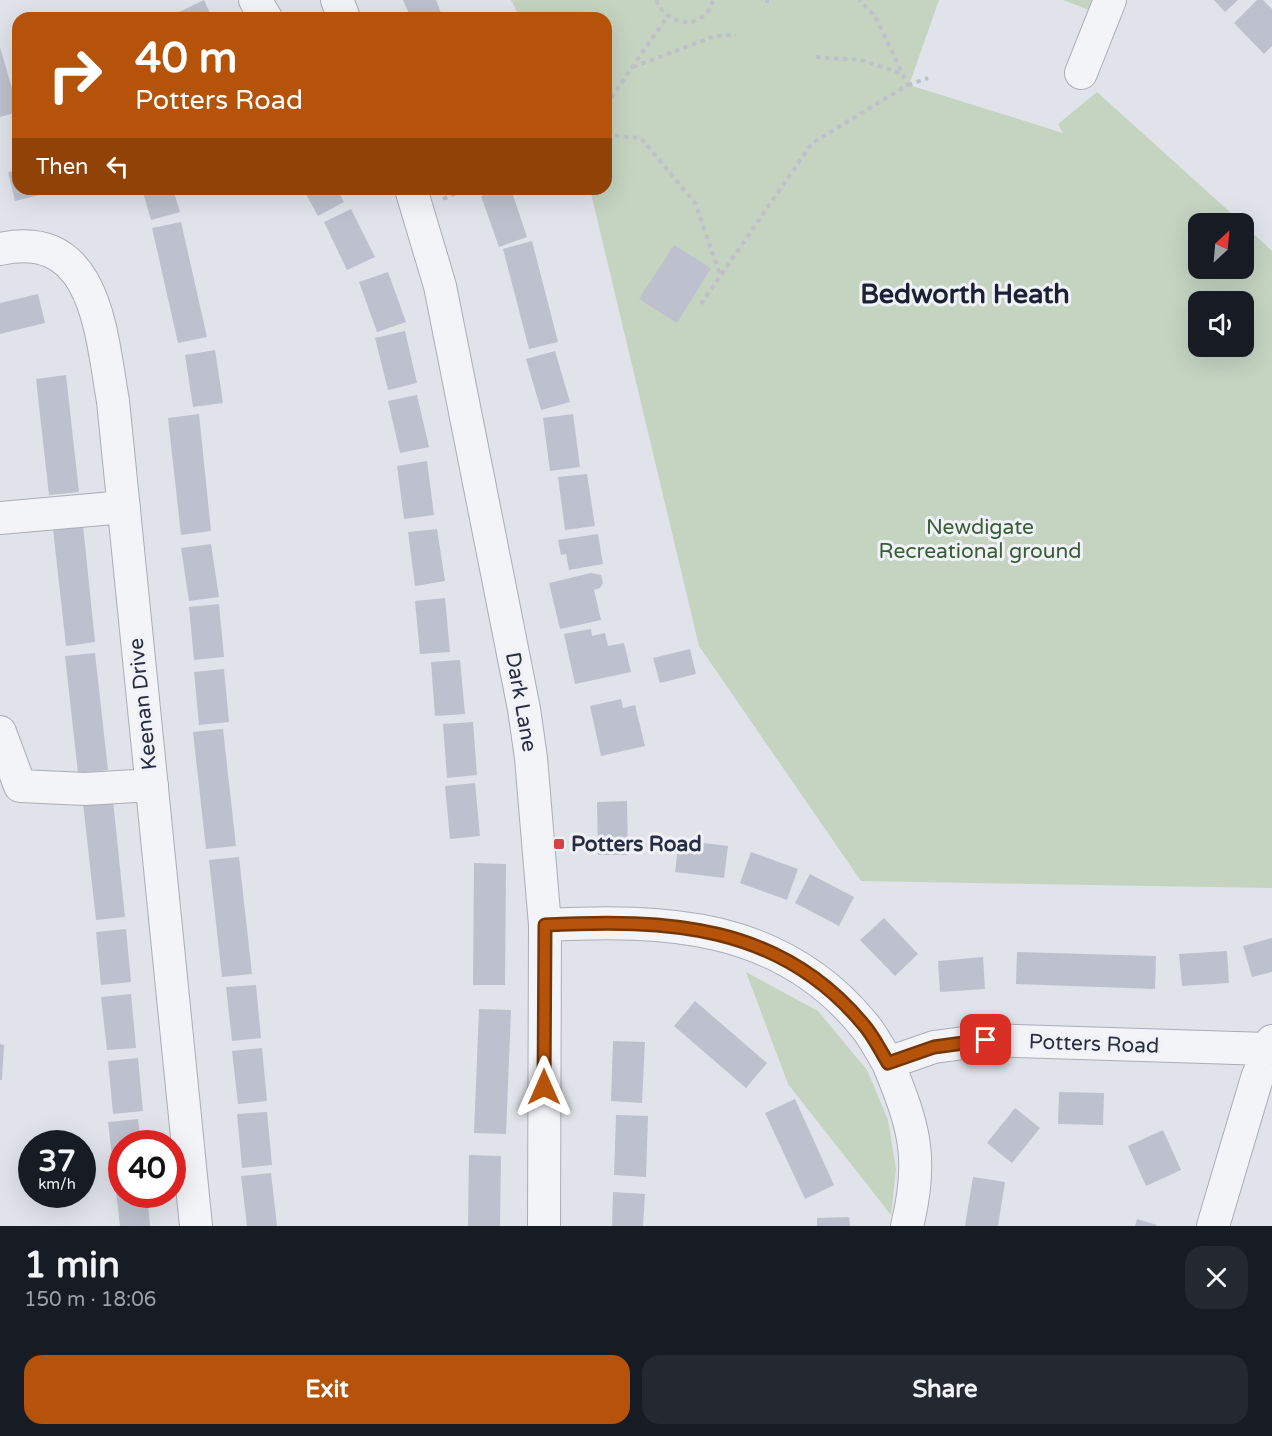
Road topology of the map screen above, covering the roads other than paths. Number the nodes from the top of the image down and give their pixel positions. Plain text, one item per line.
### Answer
1 (1110, 0) edge
2 (1081, 73) dead end
3 (413, 195) edge
4 (0, 249) edge
5 (124, 507) junction
6 (0, 518) edge
7 (0, 732) edge
8 (152, 785) junction
9 (545, 925) junction
10 (1269, 1045) edge
11 (888, 1063) junction
12 (195, 1226) edge
13 (544, 1226) edge
14 (907, 1226) edge
15 (1213, 1226) edge

1 - 2 street
3 - 9 street, Dark Lane
4 - 5 street, Keenan Drive
5 - 6 street
5 - 8 street, Keenan Drive
7 - 8 street
8 - 12 street, Keenan Drive
9 - 11 street
9 - 13 street, Dark Lane
10 - 11 street, Potters Road
10 - 15 street
11 - 14 street

